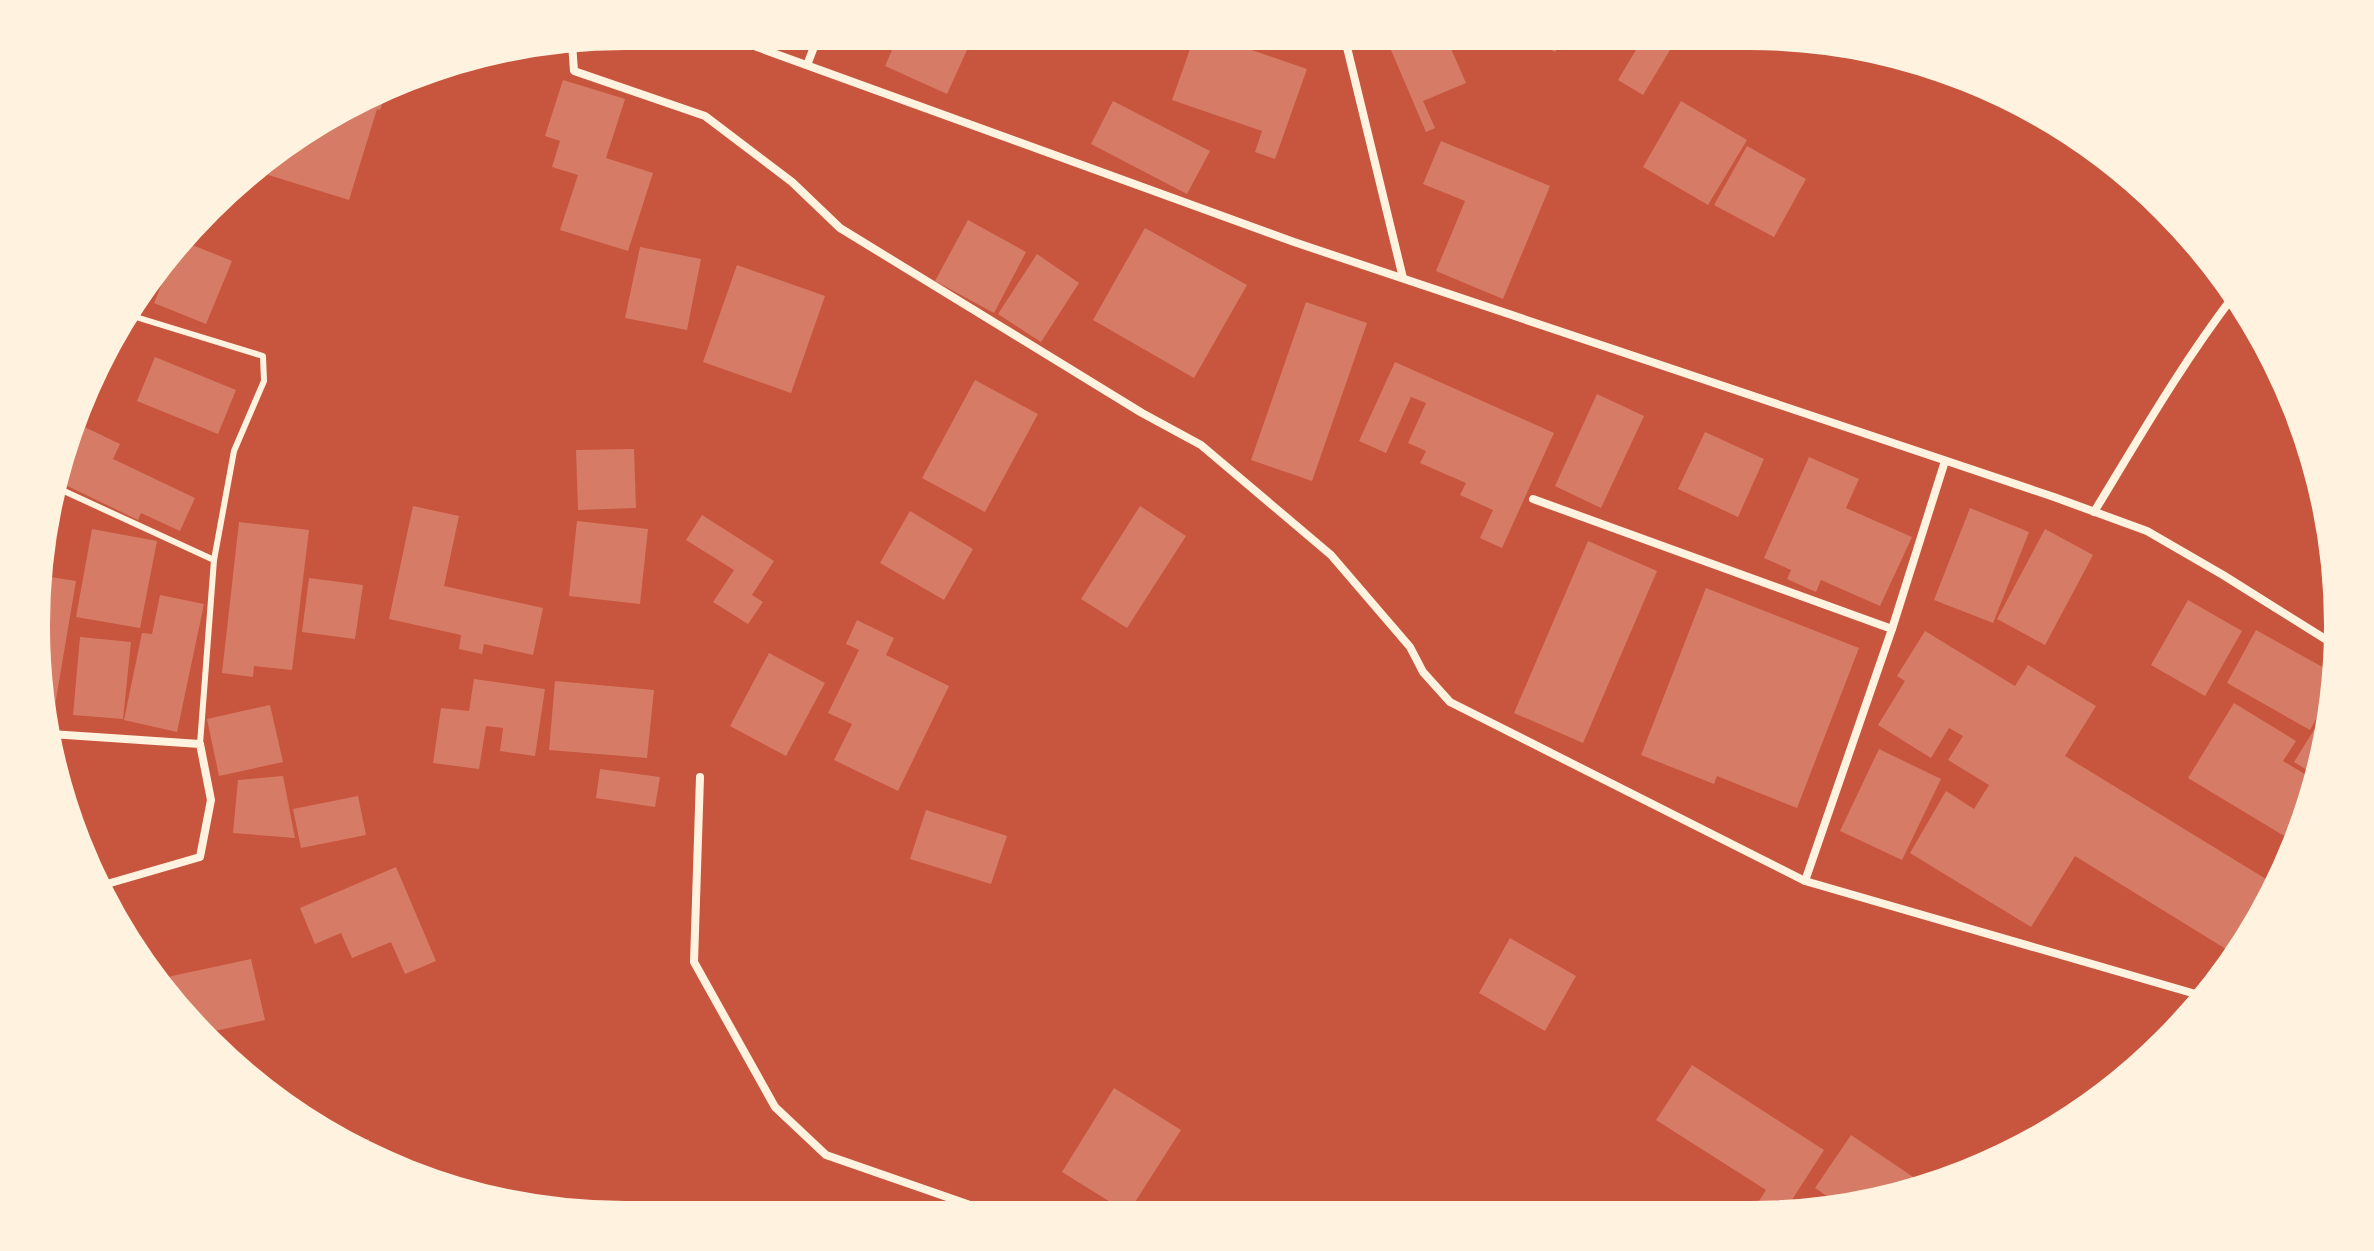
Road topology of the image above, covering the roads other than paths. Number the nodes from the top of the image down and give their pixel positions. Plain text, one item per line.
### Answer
1 (760, 48) edge
2 (814, 48) edge
3 (1347, 48) edge
4 (573, 51) edge
5 (807, 65) junction
6 (1403, 278) junction
7 (2228, 303) edge
8 (137, 317) edge
9 (1945, 461) junction
10 (64, 491) edge
11 (1533, 499) dead end
12 (2094, 512) junction
13 (214, 560) junction
14 (1892, 629) junction
15 (2326, 639) edge
16 (58, 734) edge
17 (200, 744) junction
18 (700, 777) dead end
19 (1805, 881) junction
20 (109, 883) edge
21 (2193, 993) edge
22 (964, 1203) edge

1 - 5 street
2 - 5 street
3 - 6 street
4 - 19 street
5 - 6 street
6 - 9 street
7 - 12 street
8 - 13 lane
9 - 12 street
9 - 14 street
10 - 13 lane
11 - 14 street
12 - 15 street
13 - 17 lane
14 - 19 street
16 - 17 street
17 - 20 street
18 - 22 street
19 - 21 street

